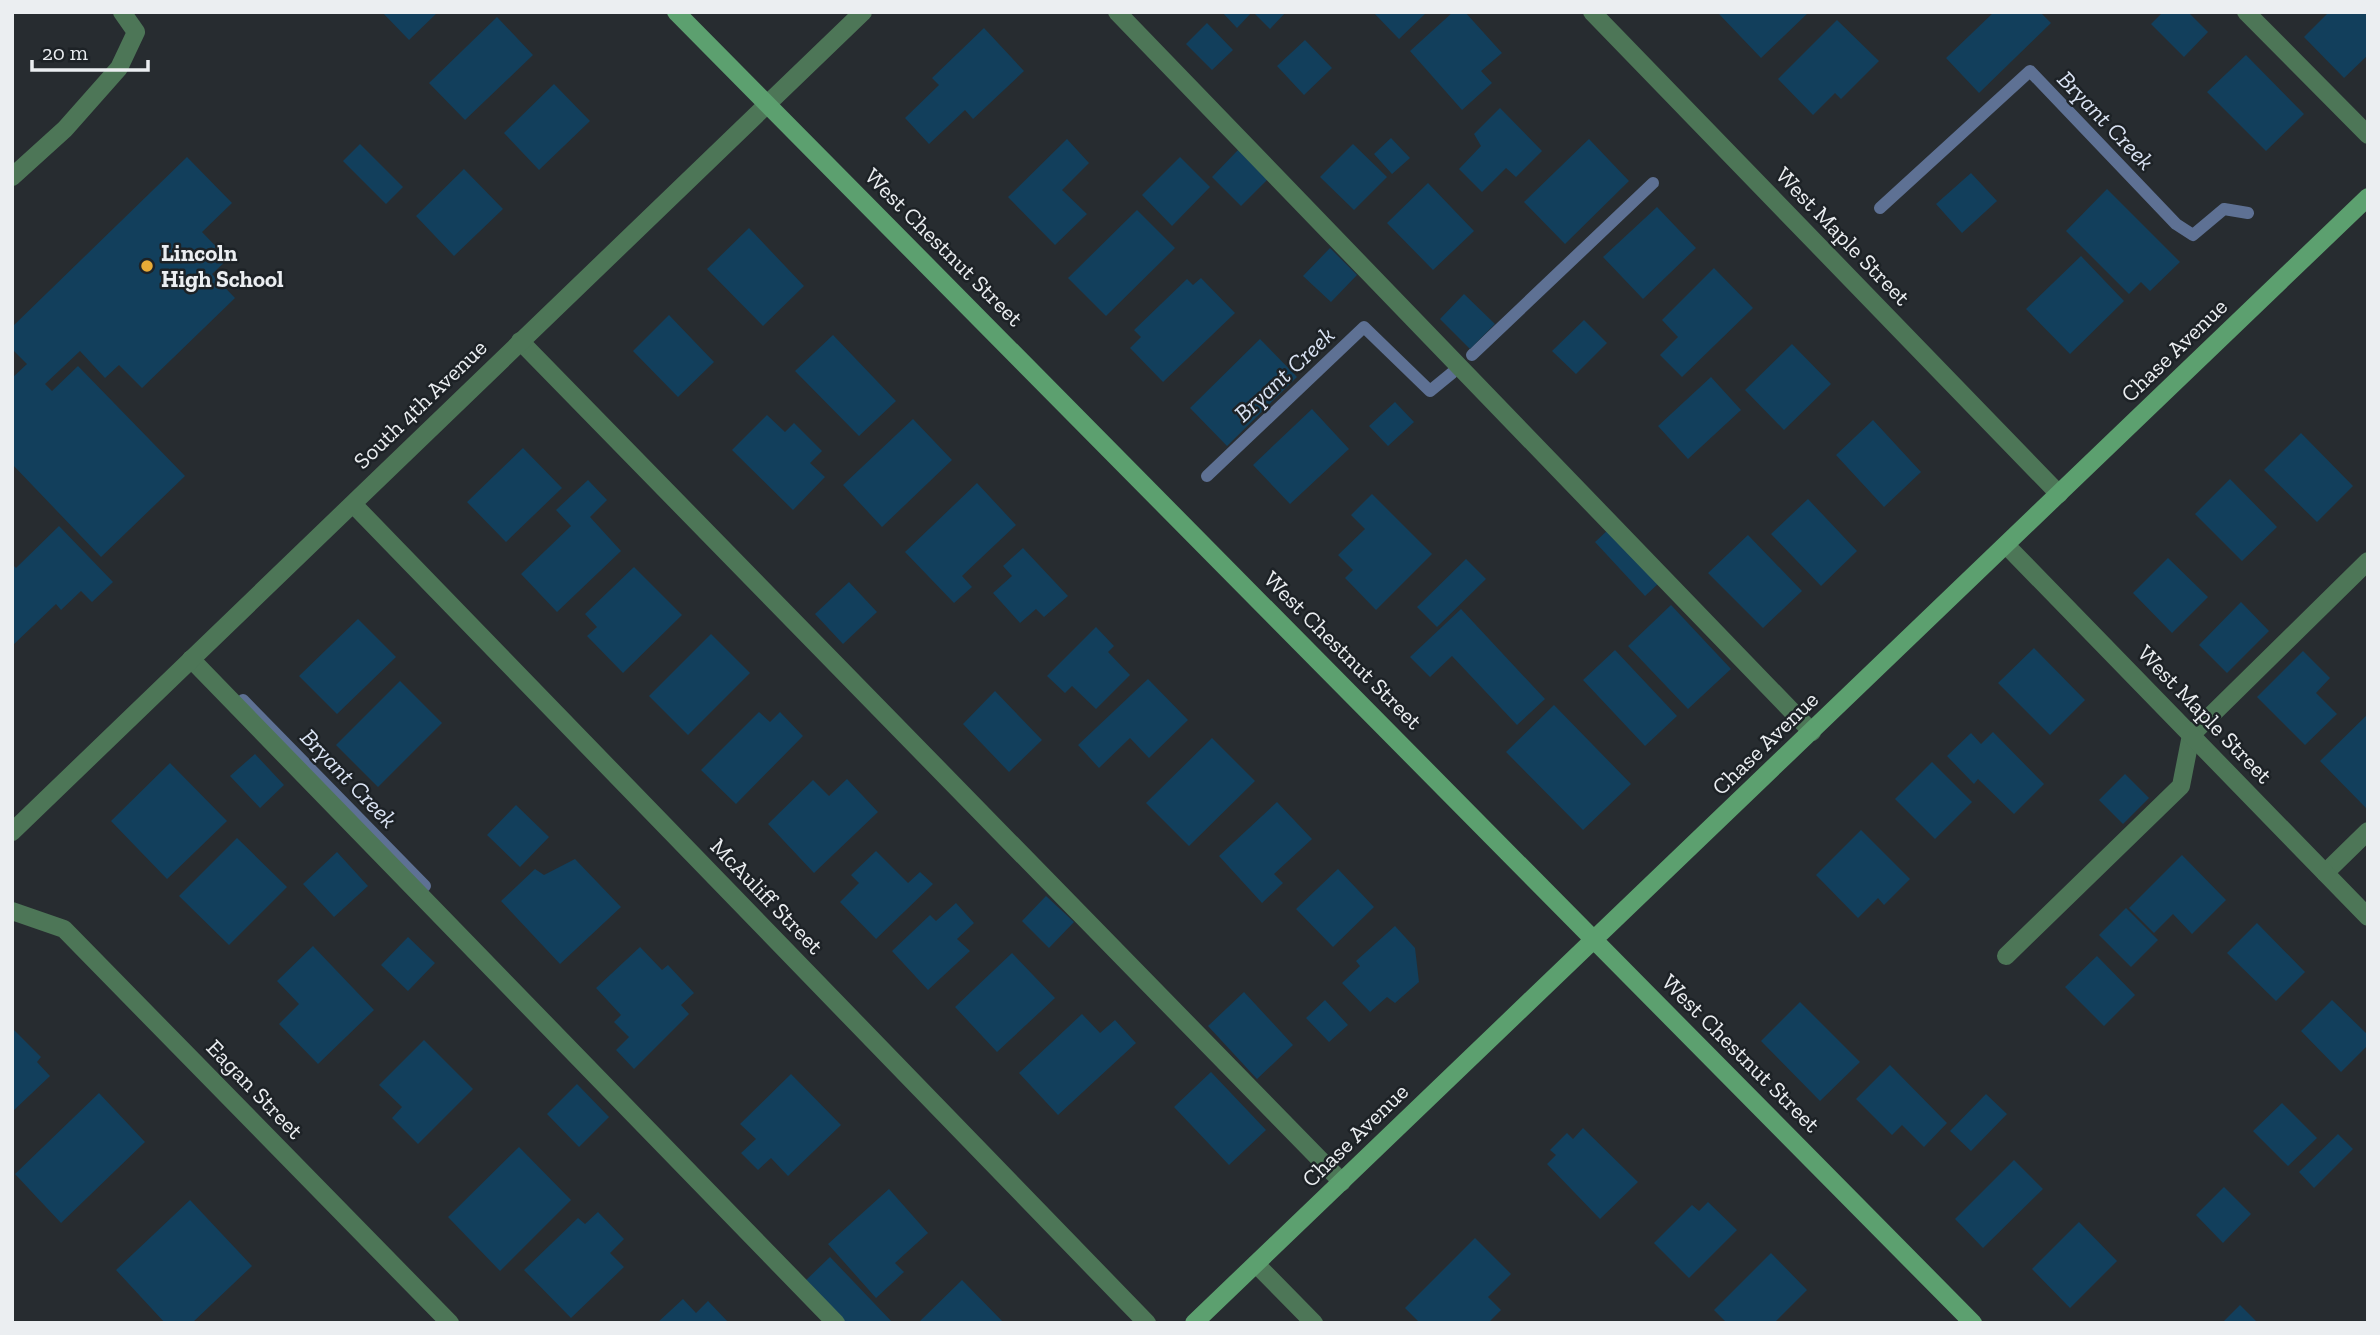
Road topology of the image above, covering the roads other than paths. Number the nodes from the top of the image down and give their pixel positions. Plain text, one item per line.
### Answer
1 (122, 12) edge
2 (677, 12) edge
3 (863, 12) edge
4 (1117, 12) edge
5 (1592, 12) edge
6 (2246, 12) edge
7 (768, 104) junction
8 (2368, 135) edge
9 (12, 177) edge
10 (2368, 197) edge
11 (520, 341) junction
12 (2059, 494) junction
13 (353, 504) junction
14 (2006, 545) junction
15 (2368, 561) edge
16 (191, 659) junction
17 (1812, 732) junction
18 (2191, 735) junction
19 (2368, 831) edge
20 (12, 832) edge
21 (2325, 873) junction
22 (12, 911) edge
23 (2368, 917) edge
24 (1595, 940) junction
25 (2006, 956) dead end
26 (1342, 1182) junction
27 (1256, 1264) junction
28 (450, 1323) edge
29 (836, 1323) edge
30 (1147, 1323) edge
31 (1194, 1323) edge
32 (1314, 1323) edge
33 (1973, 1323) edge

1 - 9 street
2 - 7 main road, West Chestnut Street
3 - 7 street, South 4th Avenue
4 - 17 street
5 - 12 street, West Maple Street
6 - 8 street
7 - 11 street, South 4th Avenue
7 - 24 main road, West Chestnut Street
10 - 12 main road, Chase Avenue
11 - 13 street, South 4th Avenue
11 - 26 street
12 - 14 main road, Chase Avenue
13 - 16 street, South 4th Avenue
13 - 30 street, McAuliff Street
14 - 17 main road, Chase Avenue
14 - 18 street, West Maple Street
15 - 18 street
16 - 20 street, South 4th Avenue
16 - 29 street
17 - 24 main road, Chase Avenue
18 - 21 street, West Maple Street
18 - 25 street
19 - 21 street
21 - 23 street, West Maple Street
22 - 28 street, Eagan Street
24 - 26 main road, Chase Avenue
24 - 33 main road, West Chestnut Street
26 - 27 main road, Chase Avenue
27 - 31 main road, Chase Avenue
27 - 32 street

